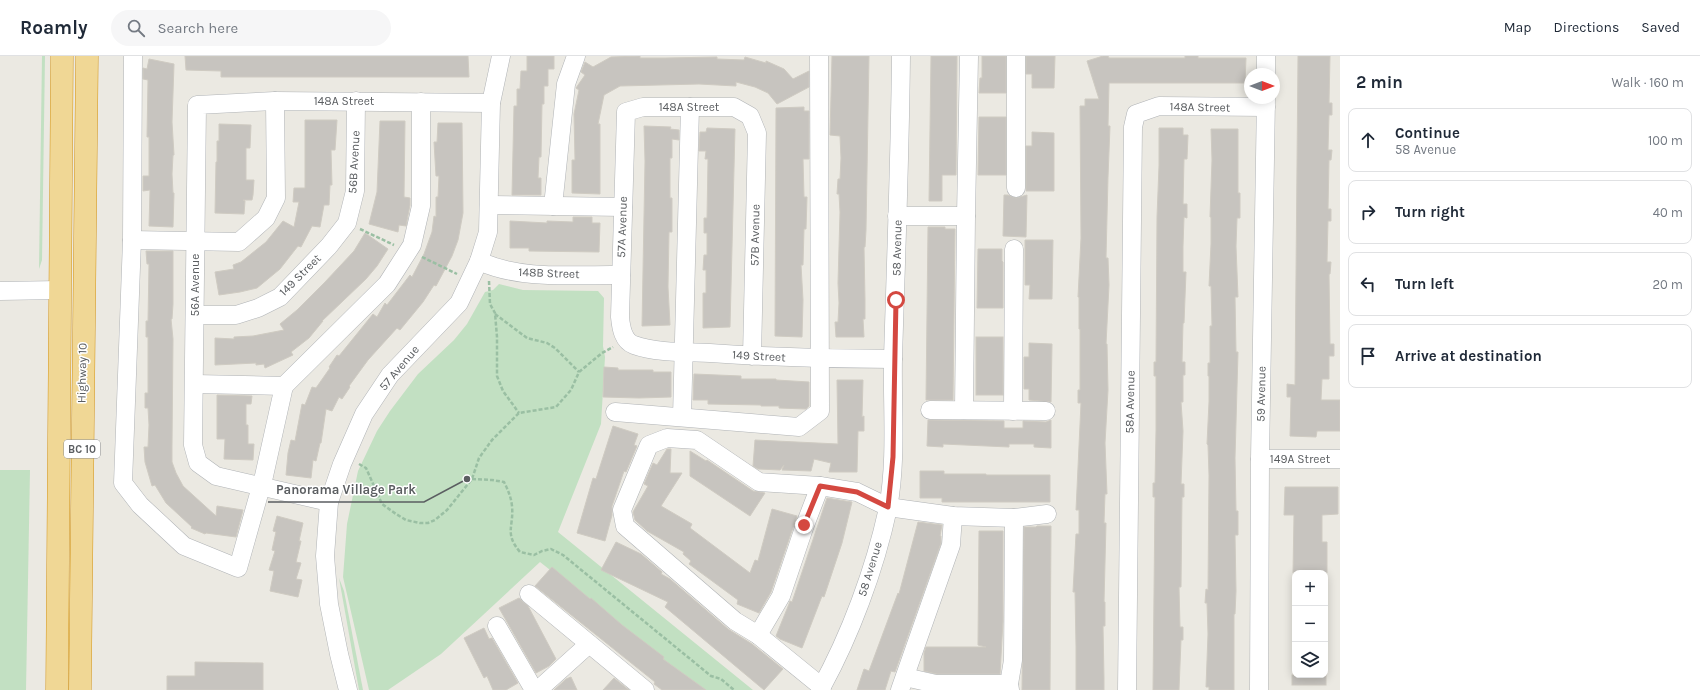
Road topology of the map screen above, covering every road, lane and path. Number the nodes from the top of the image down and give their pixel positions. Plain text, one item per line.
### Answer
1 (62, 56) edge
2 (86, 56) edge
3 (133, 56) edge
4 (501, 56) edge
5 (576, 56) edge
6 (819, 56) edge
7 (901, 56) edge
8 (969, 56) edge
9 (1016, 56) edge
10 (1266, 56) edge
11 (1266, 68) edge
12 (275, 101) junction
13 (356, 101) junction
14 (421, 102) junction
15 (491, 103) junction
16 (1244, 104) edge
17 (1266, 104) edge
18 (196, 105) joint
19 (690, 107) junction
20 (626, 112) joint
21 (1136, 114) joint
22 (750, 116) joint
23 (1016, 188) dead end
24 (489, 205) junction
25 (553, 206) junction
26 (623, 206) junction
27 (897, 216) junction
28 (966, 216) junction
29 (351, 225) junction
30 (132, 240) junction
31 (195, 242) junction
32 (396, 246) dead end
33 (1014, 249) dead end
34 (416, 254) dead end
35 (479, 261) junction
36 (458, 274) dead end
37 (621, 275) junction
38 (489, 277) dead end
39 (59, 290) junction
40 (0, 291) edge
41 (495, 313) junction
42 (195, 315) junction
43 (622, 343) junction
44 (683, 352) junction
45 (752, 356) junction
46 (819, 358) junction
47 (894, 359) junction
48 (579, 372) junction
49 (194, 384) junction
50 (284, 386) junction
51 (930, 410) dead end
52 (964, 410) junction
53 (1013, 411) junction
54 (1046, 411) dead end
55 (615, 412) dead end
56 (519, 413) junction
57 (682, 417) junction
58 (1260, 459) junction
59 (1340, 459) edge
60 (359, 464) dead end
61 (472, 479) junction
62 (820, 486) junction
63 (262, 487) junction
64 (328, 502) junction
65 (888, 507) junction
66 (1047, 514) dead end
67 (952, 516) junction
68 (1014, 518) junction
69 (529, 594) dead end
70 (497, 626) dead end
71 (758, 635) junction
72 (589, 644) junction
73 (903, 683) edge
74 (1010, 687) edge
75 (821, 688) edge
76 (57, 690) edge
77 (80, 690) edge
78 (348, 690) edge
79 (534, 690) edge
80 (538, 690) edge
81 (645, 690) edge
82 (734, 690) edge
83 (1127, 690) edge
84 (1259, 690) edge

1 - 39 highway, Highway 10 / BC 10
2 - 77 highway, Highway 10 / BC 10
3 - 30 street
4 - 15 street, 57 Avenue
5 - 25 street
6 - 46 street
7 - 27 street, 58 Avenue
8 - 28 street
9 - 23 street
10 - 11 street
12 - 13 street, 148A Street
12 - 18 street, 148A Street
12 - 31 street
13 - 14 street, 148A Street
13 - 29 street, 56B Avenue
14 - 15 street, 148A Street
14 - 50 street
15 - 24 street, 57 Avenue
16 - 21 street, 148A Street
17 - 58 street, 59 Avenue
18 - 31 street, 56A Avenue
19 - 20 street, 148A Street
19 - 22 street, 148A Street
19 - 44 street
20 - 26 street, 57A Avenue
21 - 83 street, 58A Avenue
22 - 45 street, 57B Avenue
24 - 25 street
24 - 35 street, 57 Avenue
25 - 26 street
26 - 37 street, 57A Avenue
27 - 28 street
27 - 47 street, 58 Avenue
28 - 52 street
29 - 32 path
29 - 42 street, 149 Street
30 - 31 street
30 - 63 street
31 - 42 street, 56A Avenue
33 - 53 street
34 - 36 path
35 - 37 street, 148B Street
35 - 64 street, 57 Avenue
37 - 43 street, 57A Avenue
38 - 41 path
39 - 40 street
39 - 76 highway, Highway 10 / BC 10
41 - 48 path
41 - 56 path
42 - 49 street, 56A Avenue
43 - 44 street, 149 Street
43 - 48 path
44 - 45 street, 149 Street
44 - 57 street
45 - 46 street, 149 Street
46 - 47 street, 149 Street
46 - 57 street
47 - 65 street, 58 Avenue
48 - 56 path
49 - 50 street
49 - 63 street, 56A Avenue
50 - 63 street
51 - 52 street
52 - 53 street
53 - 54 street
55 - 57 street
56 - 61 path
58 - 59 street, 149A Street
58 - 84 street, 59 Avenue
60 - 61 path
61 - 82 path
62 - 65 street
62 - 71 street
62 - 71 street
63 - 64 street
64 - 78 street, 57 Avenue
65 - 67 street
65 - 75 street, 58 Avenue
66 - 68 street
67 - 68 street
67 - 73 street
68 - 74 street
69 - 72 street
70 - 79 street
71 - 75 street
72 - 80 street
72 - 81 street
73 - 74 street

